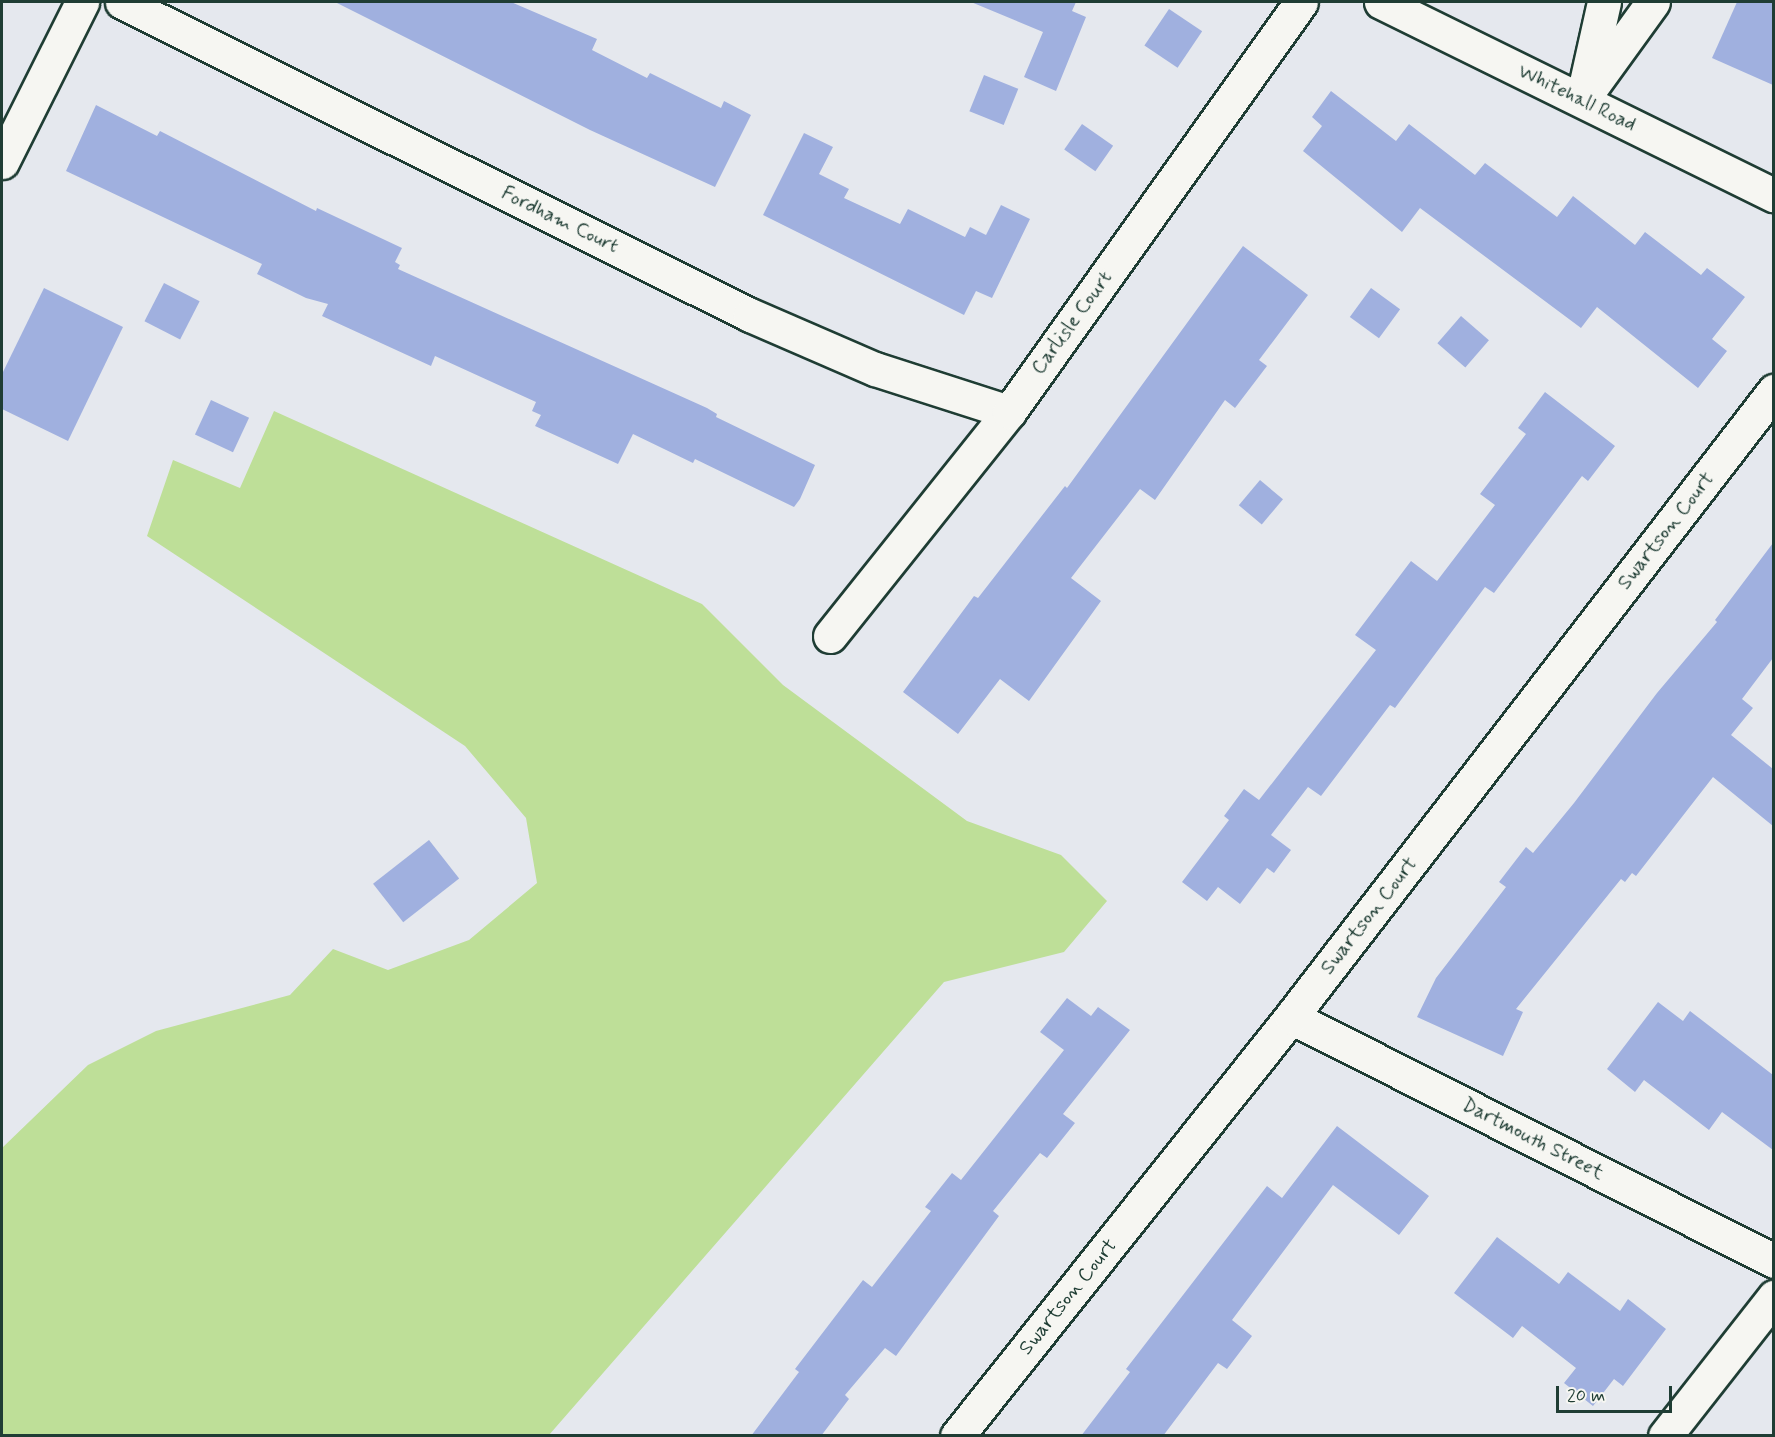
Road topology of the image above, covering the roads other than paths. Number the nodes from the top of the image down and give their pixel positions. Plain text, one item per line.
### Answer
1 (82, 2) edge
2 (122, 2) edge
3 (1301, 2) edge
4 (1381, 2) edge
5 (1604, 2) edge
6 (1653, 2) edge
7 (1582, 100) junction
8 (2, 162) edge
9 (1773, 195) edge
10 (1773, 391) edge
11 (1009, 412) junction
12 (830, 636) dead end
13 (1291, 1017) junction
14 (1773, 1261) edge
15 (1773, 1297) edge
16 (957, 1436) edge
17 (1665, 1436) edge

1 - 8 street
2 - 11 street, Fordham Court
3 - 11 street, Carlisle Court
4 - 7 street, Whitehall Road
5 - 7 street
6 - 7 street
7 - 9 street, Whitehall Road
10 - 13 street, Swartson Court
11 - 12 street, Carlisle Court
13 - 14 street, Dartmouth Street
13 - 16 street, Swartson Court
15 - 17 street

